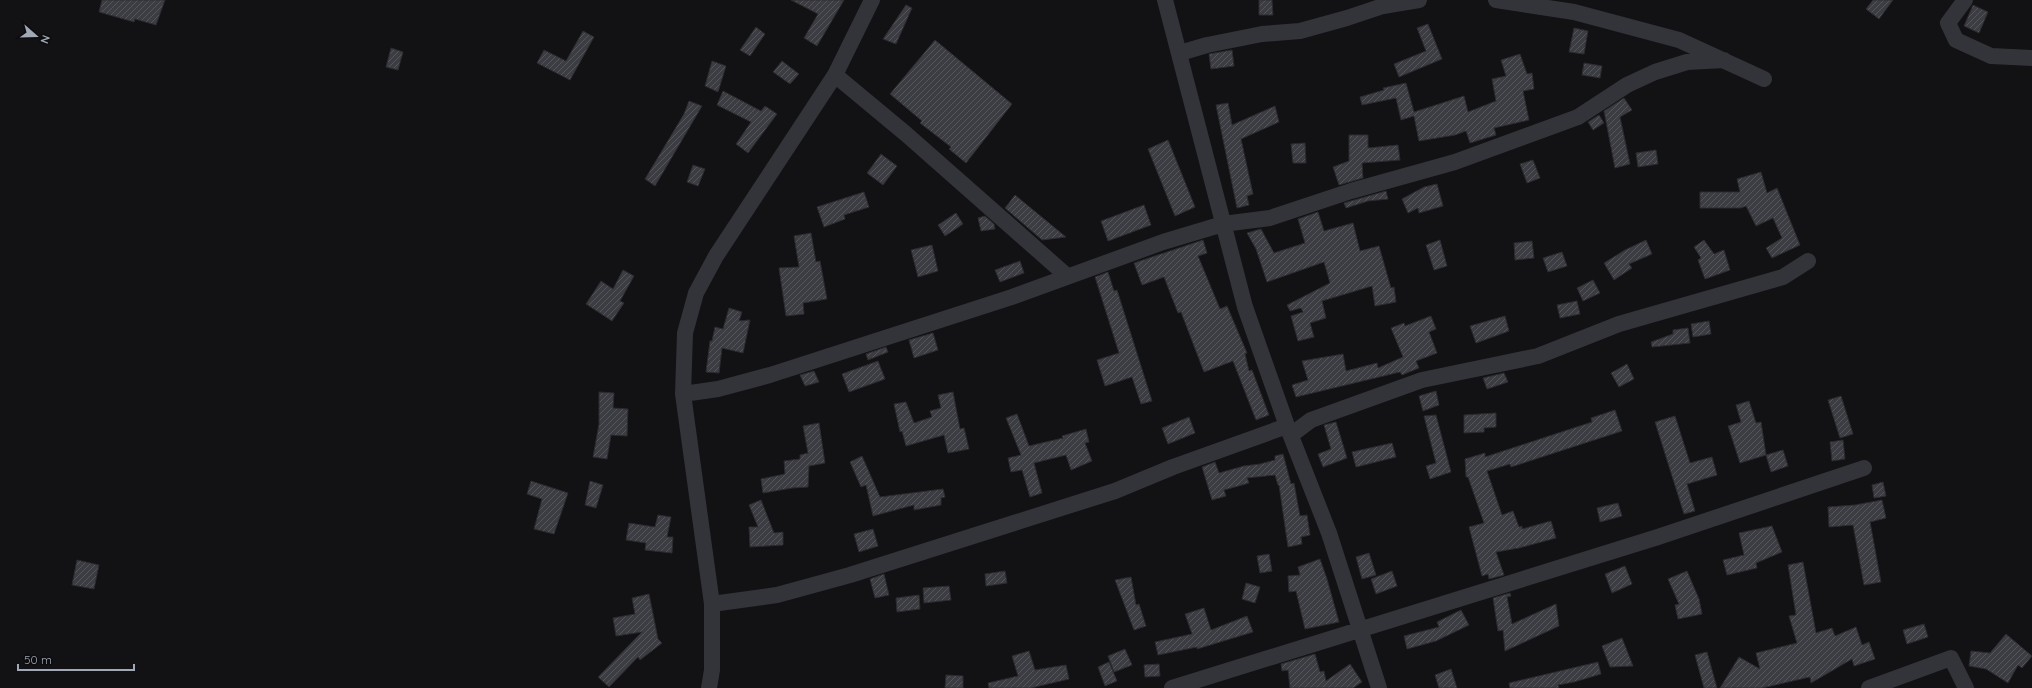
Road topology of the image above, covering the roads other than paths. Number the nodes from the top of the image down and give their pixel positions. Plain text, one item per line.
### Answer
1 (872, 0) edge
2 (1165, 0) edge
3 (1419, 0) edge
4 (1496, 0) edge
5 (1965, 0) edge
6 (1180, 53) junction
7 (2032, 58) edge
8 (1724, 60) junction
9 (835, 75) junction
10 (1764, 79) dead end
11 (1223, 224) junction
12 (1808, 261) dead end
13 (1067, 276) junction
14 (683, 394) junction
15 (1289, 431) junction
16 (1864, 468) dead end
17 (712, 604) junction
18 (1360, 630) junction
19 (709, 688) edge
20 (1172, 688) edge
21 (1379, 688) edge
22 (1870, 688) edge
23 (1966, 688) edge

1 - 9 street
2 - 6 street
3 - 6 street
4 - 8 street
5 - 7 street
6 - 11 street
8 - 10 street
8 - 11 street
9 - 13 street
9 - 14 street
11 - 13 street
11 - 15 street
12 - 15 street
13 - 14 street
14 - 17 street
15 - 17 street
15 - 18 street
16 - 18 street
17 - 19 street
18 - 20 street
18 - 21 street
22 - 23 street

